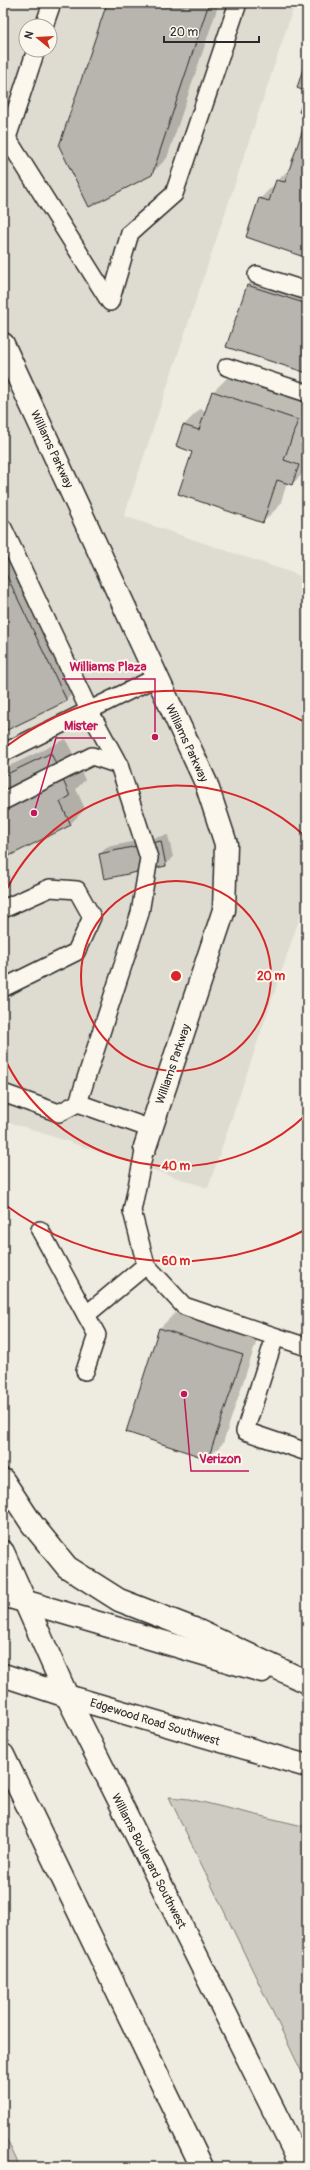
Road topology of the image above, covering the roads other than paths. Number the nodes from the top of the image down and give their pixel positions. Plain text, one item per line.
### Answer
1 (52, 3) edge
2 (238, 3) edge
3 (47, 18) edge
4 (33, 58) edge
5 (4, 136) edge
6 (258, 275) dead end
7 (307, 291) edge
8 (5, 355) edge
9 (227, 367) dead end
10 (307, 393) edge
11 (3, 528) edge
12 (157, 677) junction
13 (89, 710) junction
14 (3, 752) edge
15 (119, 765) junction
16 (3, 801) edge
17 (3, 909) edge
18 (3, 988) edge
19 (3, 1093) edge
20 (78, 1103) junction
21 (148, 1138) junction
22 (40, 1230) dead end
23 (146, 1265) junction
24 (86, 1315) junction
25 (275, 1337) junction
26 (307, 1347) edge
27 (85, 1371) dead end
28 (307, 1452) edge
29 (3, 1480) edge
30 (3, 1552) edge
31 (3, 1595) edge
32 (25, 1601) junction
33 (3, 1675) edge
34 (307, 1683) edge
35 (67, 1696) junction
36 (3, 1755) edge
37 (307, 1766) edge
38 (202, 2167) edge
39 (302, 2167) edge

1 - 3 lane
2 - 5 lane
4 - 5 lane
6 - 7 lane
8 - 12 main road, Williams Parkway
9 - 10 lane
11 - 13 lane
12 - 13 lane
12 - 21 main road, Williams Parkway
13 - 14 lane
13 - 15 lane
15 - 16 lane
15 - 20 lane
17 - 18 lane
19 - 20 lane
20 - 21 lane
21 - 23 lane
22 - 24 lane
23 - 24 lane
23 - 25 lane
24 - 27 lane
25 - 26 lane
25 - 28 lane
29 - 34 main road
30 - 32 main road, Williams Boulevard Southwest
31 - 32 main road
32 - 34 main road
32 - 35 main road, Williams Boulevard Southwest
33 - 35 main road, Edgewood Road Southwest
35 - 37 main road, Edgewood Road Southwest
35 - 39 main road, Williams Boulevard Southwest
36 - 38 main road

